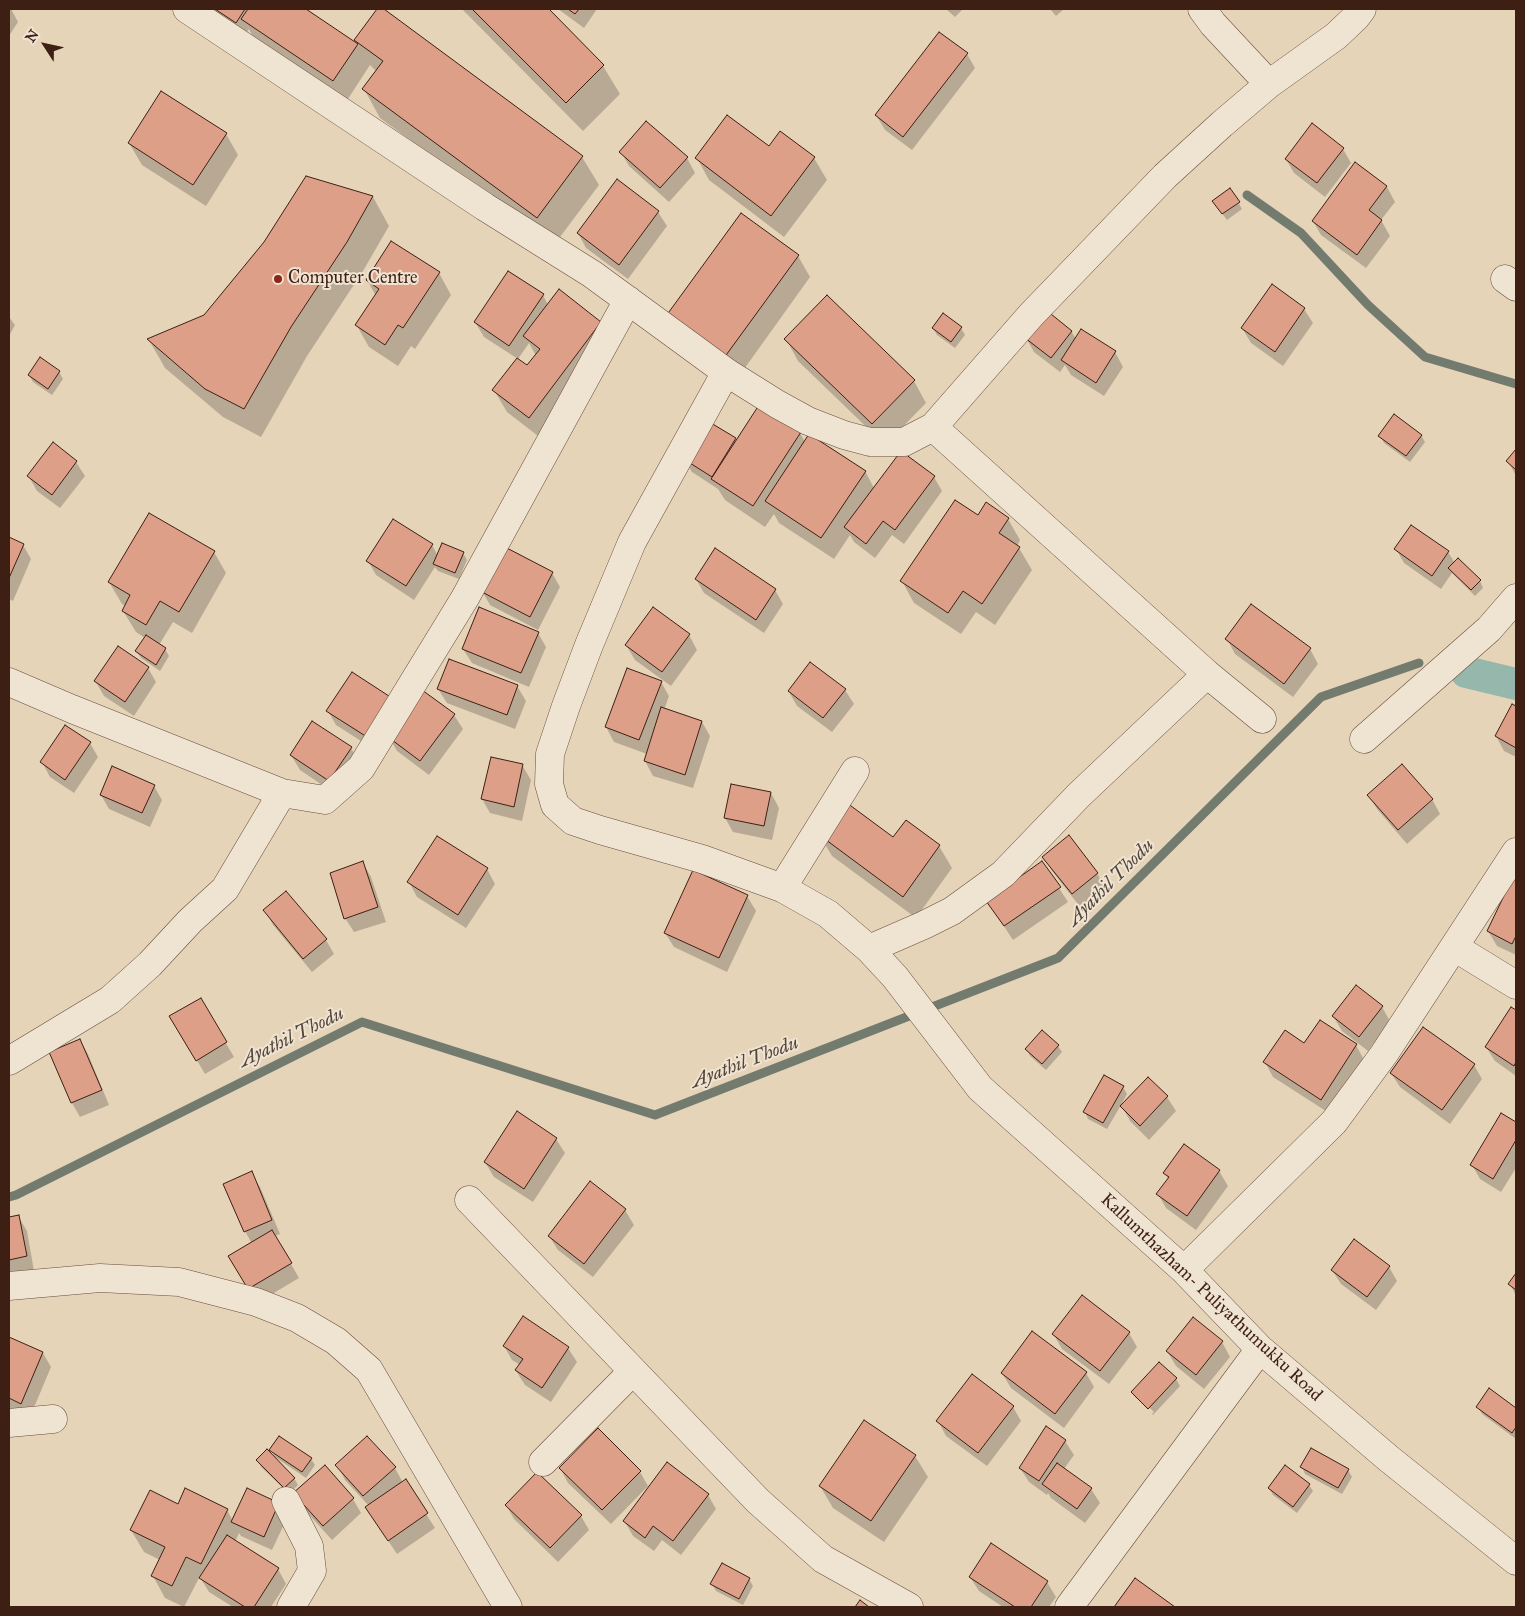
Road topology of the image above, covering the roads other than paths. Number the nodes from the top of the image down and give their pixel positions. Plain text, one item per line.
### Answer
1 (187, 9) edge
2 (1202, 9) edge
3 (1362, 9) edge
4 (1269, 84) junction
5 (628, 300) junction
6 (726, 372) junction
7 (933, 427) junction
8 (1516, 598) edge
9 (1208, 674) junction
10 (9, 682) edge
11 (1262, 719) dead end
12 (1364, 739) dead end
13 (855, 771) dead end
14 (282, 793) junction
15 (1516, 852) edge
16 (782, 888) junction
17 (1454, 947) junction
18 (868, 949) junction
19 (1516, 985) edge
20 (9, 1061) edge
21 (470, 1200) dead end
22 (1184, 1270) junction
23 (9, 1286) edge
24 (1260, 1349) junction
25 (633, 1371) junction
26 (53, 1419) dead end
27 (9, 1423) edge
28 (543, 1462) dead end
29 (286, 1501) dead end
30 (1515, 1556) edge
31 (291, 1607) edge
32 (508, 1607) edge
33 (909, 1607) edge
34 (1069, 1607) edge

1 - 5 street
2 - 4 street
3 - 4 street
4 - 7 street
5 - 6 street
5 - 14 street
6 - 7 street
6 - 16 street
7 - 9 street
8 - 12 street
9 - 11 street
9 - 18 street
10 - 14 street
13 - 16 street
14 - 20 street
15 - 17 street
16 - 18 street
17 - 19 street
17 - 22 street
18 - 22 street, Kallumthazham- Puliyathumukku Road
21 - 25 street
22 - 24 street, Kallumthazham- Puliyathumukku Road
23 - 32 street
24 - 30 street, Kallumthazham- Puliyathumukku Road
24 - 34 street
25 - 28 street
25 - 33 street
26 - 27 street
29 - 31 street

